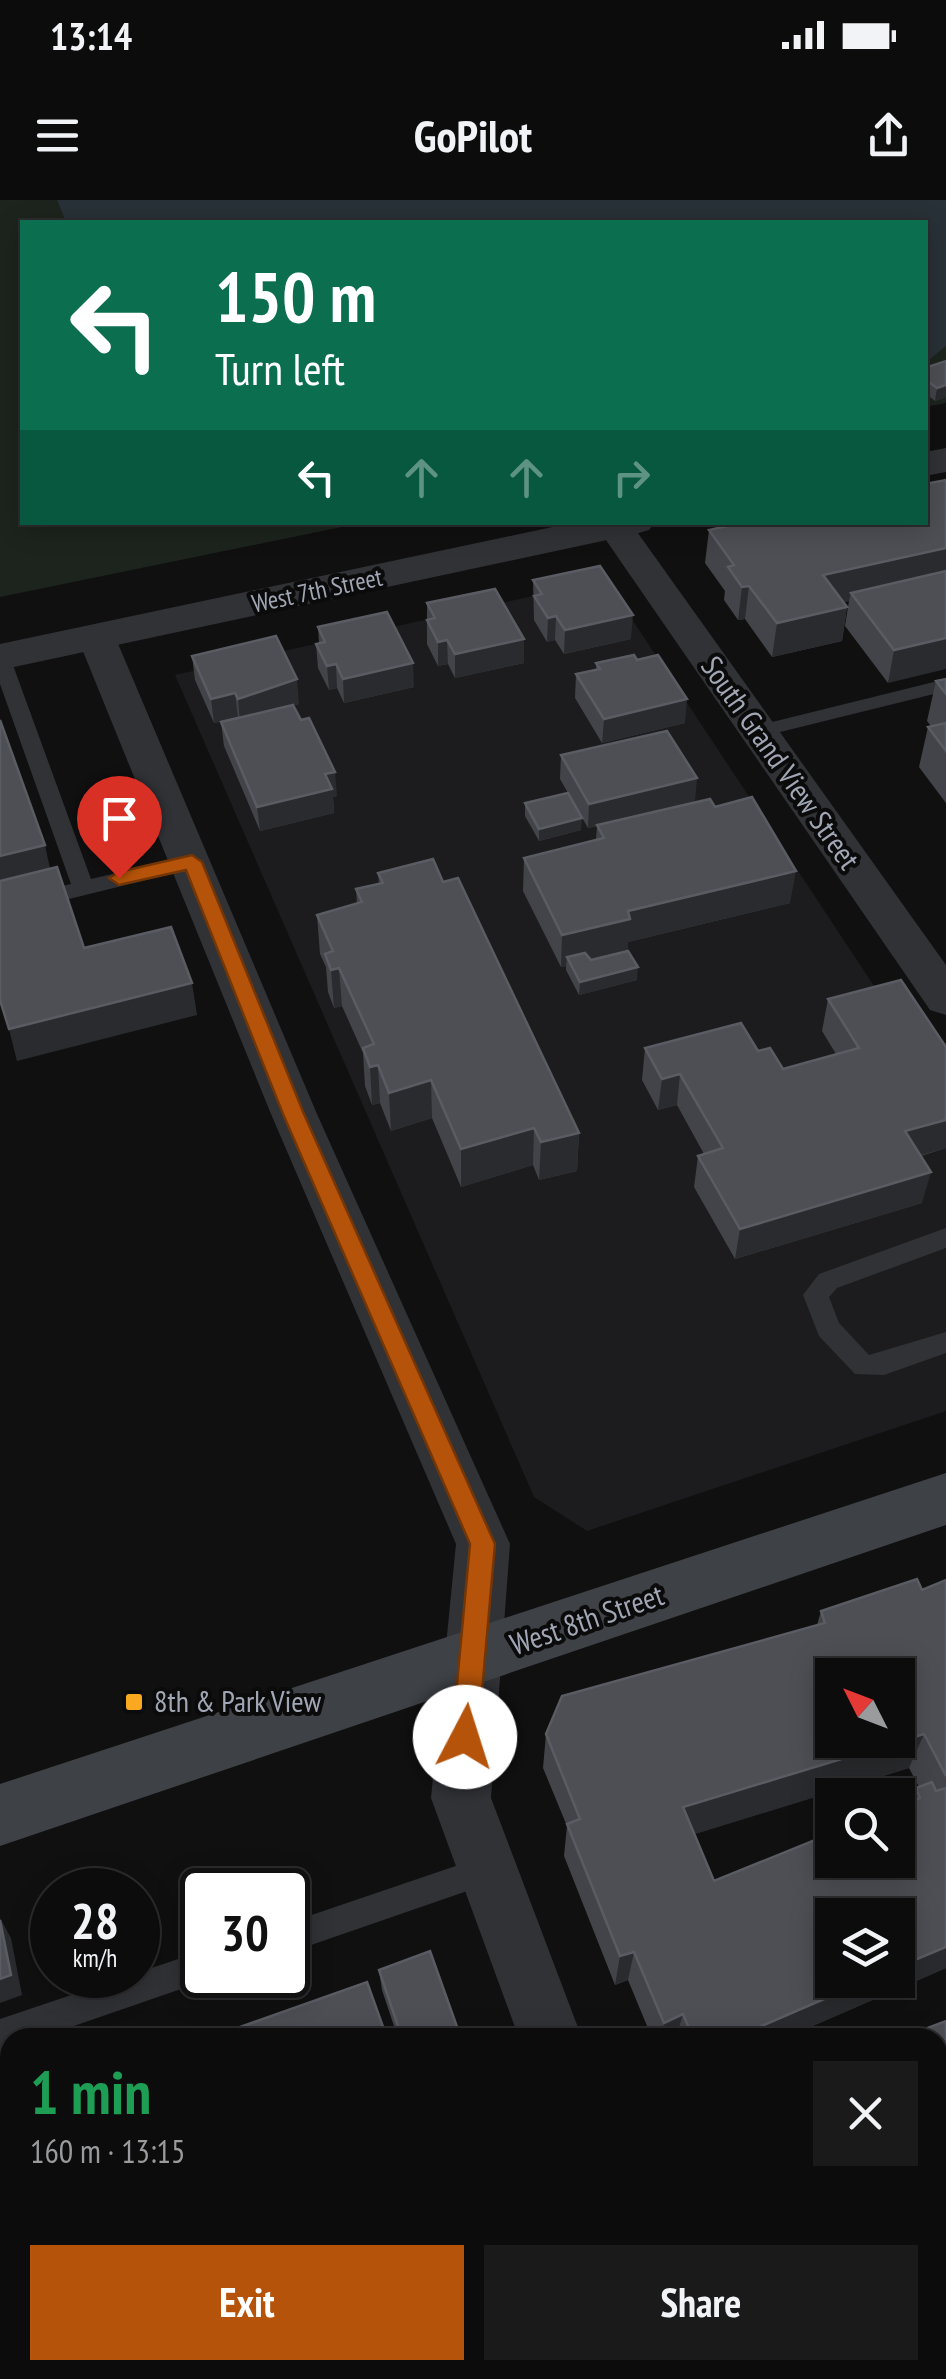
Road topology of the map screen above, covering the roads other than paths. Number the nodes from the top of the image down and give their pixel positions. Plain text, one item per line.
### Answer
1 (620, 525) edge
2 (626, 525) edge
3 (96, 639) junction
4 (0, 657) edge
5 (946, 685) edge
6 (756, 732) junction
7 (192, 862) junction
8 (83, 887) junction
9 (0, 908) edge
10 (946, 998) edge
11 (946, 1238) edge
12 (946, 1342) edge
13 (946, 1499) edge
14 (472, 1660) junction
15 (0, 1815) edge
16 (488, 1870) junction
17 (310, 1931) edge
18 (180, 1974) edge
19 (21, 2028) edge
20 (547, 2028) edge

1 - 3 street, West 7th Street
2 - 6 street, South Grand View Street
3 - 4 street, West 7th Street
3 - 7 street
4 - 8 lane
5 - 6 lane
6 - 10 street, South Grand View Street
7 - 8 lane
7 - 14 street
8 - 9 lane
11 - 12 lane
13 - 14 main road, West 8th Street
14 - 15 main road, West 8th Street
14 - 16 street
16 - 17 lane
16 - 20 street
18 - 19 lane

